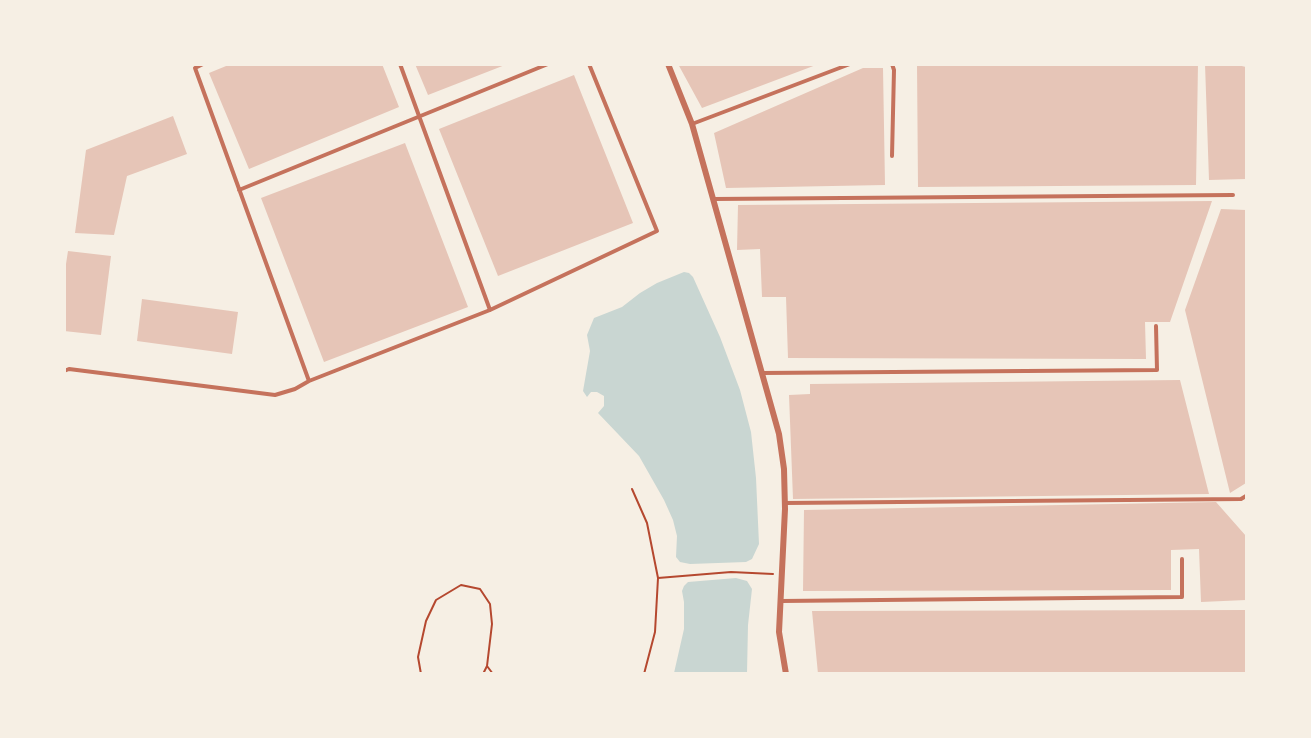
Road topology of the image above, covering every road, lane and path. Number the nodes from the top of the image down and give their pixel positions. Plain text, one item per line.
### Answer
1 (203, 64) edge
2 (400, 64) edge
3 (548, 64) edge
4 (589, 64) edge
5 (668, 64) edge
6 (850, 64) edge
7 (892, 64) edge
8 (419, 118) junction
9 (692, 124) junction
10 (892, 156) dead end
11 (239, 190) junction
12 (1233, 195) dead end
13 (712, 199) junction
14 (490, 310) junction
15 (1156, 326) dead end
16 (64, 371) edge
17 (761, 373) junction
18 (309, 381) junction
19 (632, 489) dead end
20 (1246, 496) edge
21 (785, 503) junction
22 (1182, 559) dead end
23 (782, 575) junction
24 (658, 578) junction
25 (781, 601) junction
26 (487, 666) junction
27 (421, 674) edge
28 (483, 674) edge
29 (492, 674) edge
30 (644, 674) edge
31 (786, 674) edge

1 - 11 lane
2 - 8 lane
3 - 8 lane
4 - 14 lane
5 - 9 street
6 - 9 lane
7 - 10 lane
8 - 11 lane
8 - 14 lane
9 - 13 street
11 - 18 lane
12 - 13 lane
13 - 17 street
14 - 18 lane
15 - 17 lane
16 - 18 lane
17 - 21 street
19 - 24 path
20 - 21 lane
21 - 23 street
22 - 25 lane
23 - 24 path
23 - 25 street
24 - 30 path
25 - 31 street
26 - 27 path
26 - 28 path
26 - 29 path

